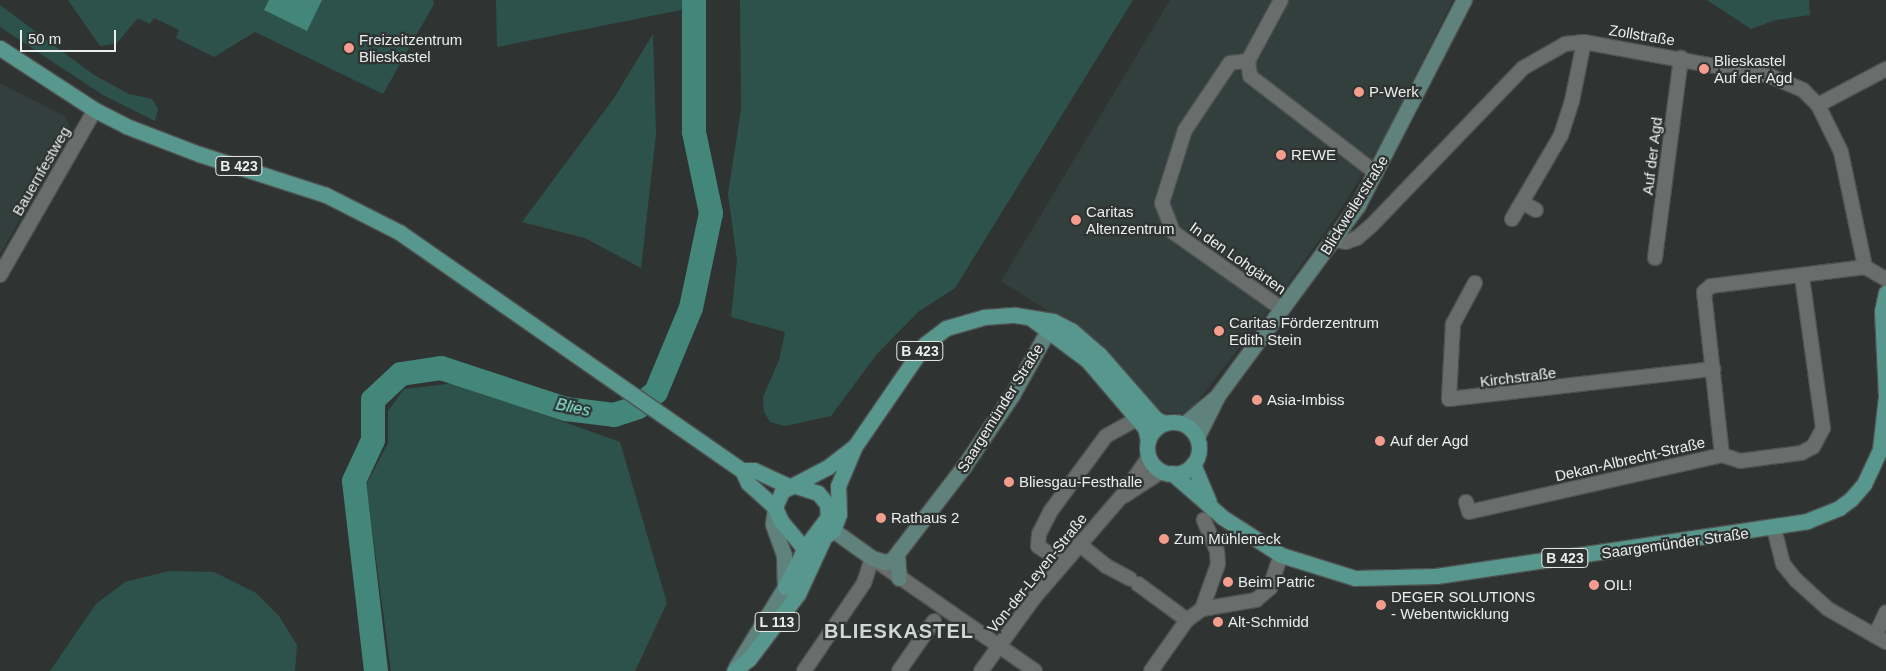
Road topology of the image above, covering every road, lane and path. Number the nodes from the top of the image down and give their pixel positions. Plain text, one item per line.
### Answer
1 (1281, 0) edge
2 (1464, 0) edge
3 (1584, 42) junction
4 (0, 48) edge
5 (1681, 58) junction
6 (1248, 61) junction
7 (1886, 69) edge
8 (1818, 105) junction
9 (95, 110) junction
10 (1376, 173) junction
11 (1522, 202) junction
12 (1536, 210) dead end
13 (1512, 219) dead end
14 (1335, 240) junction
15 (1655, 258) dead end
16 (1865, 267) junction
17 (0, 275) edge
18 (1802, 277) junction
19 (1886, 279) edge
20 (1475, 283) dead end
21 (1886, 292) edge
22 (1282, 309) junction
23 (1050, 327) junction
24 (1713, 369) junction
25 (1218, 395) junction
26 (1137, 419) junction
27 (1166, 423) junction
28 (1184, 424) junction
29 (1197, 437) junction
30 (1148, 440) junction
31 (855, 446) junction
32 (1722, 455) junction
33 (1149, 457) junction
34 (1193, 464) junction
35 (742, 470) junction
36 (1167, 472) junction
37 (792, 486) junction
38 (1121, 497) junction
39 (1209, 502) junction
40 (1466, 502) dead end
41 (775, 507) junction
42 (1204, 520) dead end
43 (1774, 528) junction
44 (790, 532) junction
45 (824, 532) junction
46 (1079, 544) junction
47 (806, 546) junction
48 (1281, 555) junction
49 (897, 556) junction
50 (872, 558) junction
51 (1063, 563) junction
52 (900, 578) junction
53 (785, 587) junction
54 (1202, 609) junction
55 (1886, 612) edge
56 (1187, 620) junction
57 (934, 621) dead end
58 (1880, 639) edge
59 (1000, 646) junction
60 (734, 671) edge
61 (804, 671) edge
62 (899, 671) edge
63 (981, 671) edge
64 (1035, 671) edge
65 (1151, 671) edge

1 - 6 street
2 - 10 street, Blickweilerstraße
3 - 5 street, Zollstraße
3 - 11 street
3 - 14 street, Zollstraße
4 - 9 main road, B 423
5 - 8 street, Zollstraße
5 - 15 street, Auf der Agd
6 - 10 street
6 - 22 street, In den Lohgärten
7 - 8 street
8 - 16 street, Zollstraße
9 - 17 street, Bauernfestweg
9 - 35 main road, B 423
10 - 14 street, Blickweilerstraße
11 - 12 street
11 - 13 street
14 - 22 street, Blickweilerstraße
16 - 18 street
16 - 19 street
18 - 24 street
18 - 32 street, Dekan-Albrecht-Straße
20 - 24 street, Kirchstraße
21 - 43 main road, Saargemünder Straße / B 423
22 - 25 street, Blickweilerstraße
23 - 26 main road, Saargemünder Straße / B 423
23 - 27 main road, B 423
23 - 31 main road, B 423
23 - 49 street, Saargemünder Straße
24 - 32 street
25 - 28 street, Blickweilerstraße
25 - 29 street, Blickweilerstraße
26 - 30 main road, Saargemünder Straße / B 423
26 - 51 street
27 - 28 main road
27 - 30 main road
28 - 29 main road
29 - 34 main road
30 - 33 main road, B 423
31 - 37 main road, B 423
31 - 45 main road, B 423
32 - 40 street, Dekan-Albrecht-Straße
33 - 36 main road, B 423
33 - 38 street, Von-der-Leyen-Straße
34 - 36 main road
34 - 39 main road, Saargemünder Straße / B 423
35 - 37 main road, B 423
35 - 41 main road, B 423
36 - 38 street, Von-der-Leyen-Straße
36 - 39 main road, Saargemünder Straße / B 423
37 - 41 main road, B 423
37 - 45 main road, B 423
38 - 46 street, Von-der-Leyen-Straße
39 - 48 main road, Saargemünder Straße / B 423
41 - 44 main road, B 423
41 - 53 street
42 - 54 street
43 - 48 main road, Saargemünder Straße / B 423
43 - 58 street
44 - 45 main road
44 - 47 main road, B 423
45 - 47 main road
45 - 50 street
45 - 60 main road, L 113
46 - 51 street, Von-der-Leyen-Straße
46 - 56 street
47 - 53 main road, L 113
48 - 54 street
49 - 50 street
49 - 52 street
50 - 52 street
50 - 61 street
51 - 59 street, Von-der-Leyen-Straße
52 - 59 street
53 - 60 street, L 113
54 - 56 street
55 - 58 street
56 - 65 street
57 - 62 street
59 - 63 street, Von-der-Leyen-Straße
59 - 64 street

